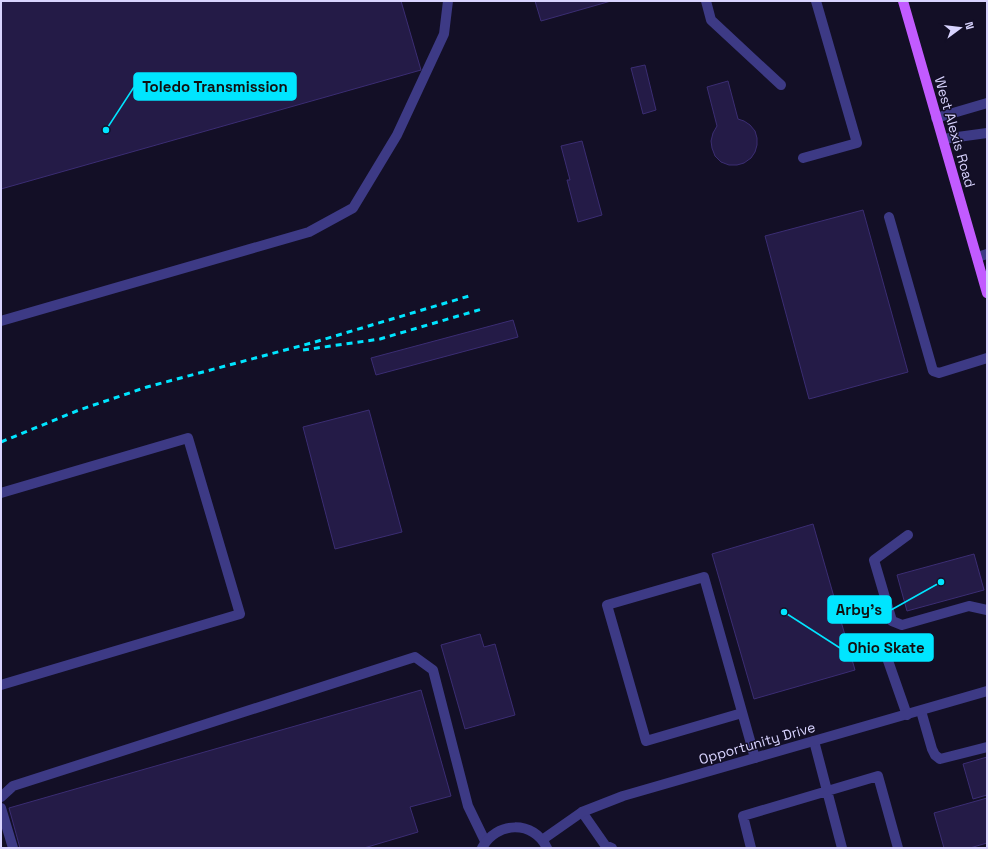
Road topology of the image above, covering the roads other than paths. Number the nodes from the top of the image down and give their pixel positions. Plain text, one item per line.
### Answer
1 (448, 1) edge
2 (706, 1) edge
3 (816, 1) edge
4 (903, 1) edge
5 (781, 85) dead end
6 (987, 103) edge
7 (936, 118) junction
8 (987, 133) edge
9 (942, 139) junction
10 (803, 158) dead end
11 (889, 217) dead end
12 (987, 254) edge
13 (976, 257) junction
14 (987, 293) edge
15 (1, 321) edge
16 (987, 358) edge
17 (1, 493) edge
18 (908, 536) dead end
19 (987, 610) edge
20 (886, 655) dead end
21 (1, 685) edge
22 (987, 691) edge
23 (921, 711) junction
24 (742, 713) junction
25 (907, 714) junction
26 (814, 741) junction
27 (987, 747) edge
28 (755, 758) junction
29 (827, 792) junction
30 (1, 797) edge
31 (1, 808) edge
32 (582, 812) junction
33 (545, 844) edge
34 (484, 845) edge
35 (13, 848) edge
36 (612, 848) edge
37 (752, 848) edge
38 (842, 848) edge
39 (898, 848) edge

1 - 15 street
2 - 5 street
3 - 10 street
4 - 7 main road, West Alexis Road
6 - 7 street
7 - 9 main road, West Alexis Road
8 - 9 street
9 - 13 main road, West Alexis Road
11 - 16 street
12 - 13 street
13 - 14 main road, West Alexis Road
17 - 21 street
18 - 19 street
20 - 25 street
22 - 23 street, Opportunity Drive
23 - 25 street, Opportunity Drive
23 - 27 street
24 - 24 street
24 - 28 street
25 - 26 street, Opportunity Drive
26 - 28 street, Opportunity Drive
26 - 29 street
28 - 32 street, Opportunity Drive
29 - 37 street
29 - 38 street
29 - 39 street
30 - 34 street
31 - 35 street
32 - 33 street, Opportunity Drive
32 - 36 street
33 - 34 street, Opportunity Drive

